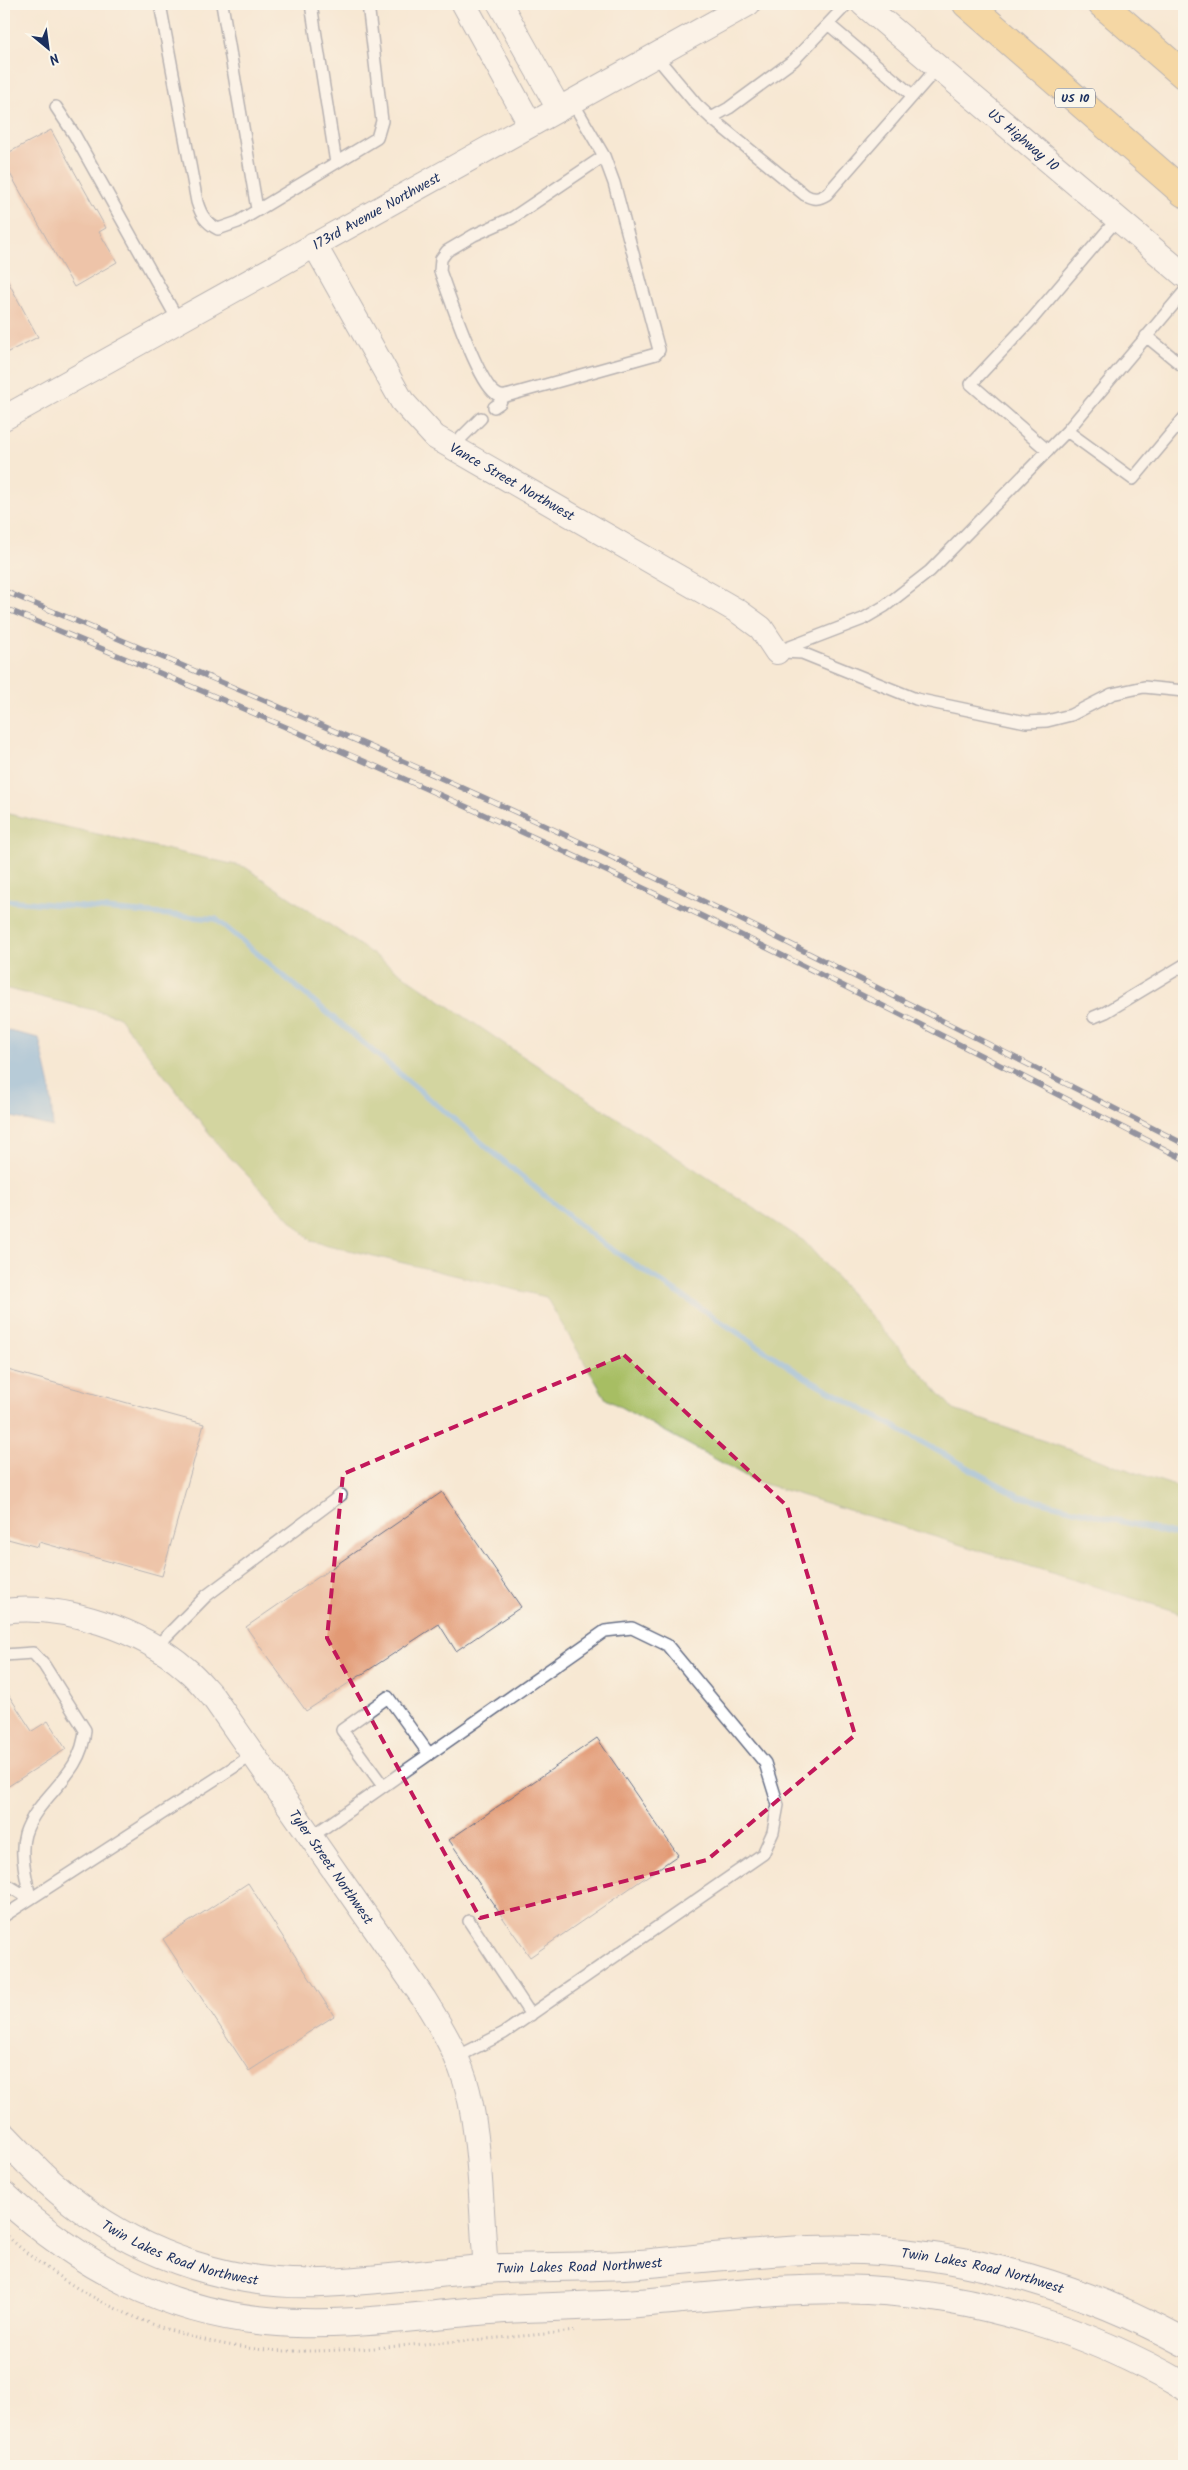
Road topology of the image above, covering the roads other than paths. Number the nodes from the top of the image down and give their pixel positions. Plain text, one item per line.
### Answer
1 (160, 4) edge
2 (222, 4) edge
3 (311, 4) edge
4 (368, 4) edge
5 (464, 4) edge
6 (500, 4) edge
7 (748, 4) edge
8 (847, 4) edge
9 (863, 4) edge
10 (967, 4) edge
11 (1102, 4) edge
12 (828, 24) junction
13 (654, 54) junction
14 (938, 67) junction
15 (1184, 75) edge
16 (912, 95) junction
17 (566, 105) junction
18 (56, 107) dead end
19 (712, 118) junction
20 (530, 124) junction
21 (604, 156) junction
22 (336, 162) junction
23 (1184, 192) edge
24 (257, 209) junction
25 (1118, 218) junction
26 (314, 244) junction
27 (1184, 275) edge
28 (1184, 292) edge
29 (178, 320) junction
30 (1146, 336) junction
31 (1184, 367) edge
32 (502, 396) junction
33 (494, 407) dead end
34 (4, 418) edge
35 (481, 418) dead end
36 (1184, 418) edge
37 (1067, 431) junction
38 (454, 450) junction
39 (1048, 451) junction
40 (776, 652) junction
41 (1184, 691) edge
42 (1184, 965) edge
43 (1094, 1017) dead end
44 (341, 1495) dead end
45 (4, 1611) edge
46 (155, 1648) junction
47 (4, 1655) edge
48 (254, 1754) junction
49 (429, 1754) junction
50 (383, 1786) junction
51 (312, 1837) junction
52 (4, 1882) edge
53 (30, 1899) junction
54 (4, 1916) edge
55 (469, 1921) dead end
56 (531, 2014) junction
57 (457, 2057) junction
58 (4, 2139) edge
59 (4, 2196) edge
60 (486, 2269) junction
61 (1184, 2342) edge
62 (1184, 2386) edge

1 - 24 lane
2 - 24 lane
3 - 22 lane
4 - 22 lane
5 - 20 street
6 - 17 street
7 - 13 street, 173rd Avenue Northwest
8 - 12 lane
9 - 14 street, US Highway 10
10 - 23 highway, US 10
11 - 15 highway
12 - 16 lane
12 - 19 lane
13 - 17 street, 173rd Avenue Northwest
13 - 19 lane
14 - 16 lane
14 - 25 street, US Highway 10
16 - 19 lane
17 - 20 street, 173rd Avenue Northwest
17 - 21 lane
18 - 29 lane
20 - 26 street, 173rd Avenue Northwest
21 - 32 lane
21 - 32 lane
22 - 24 lane
25 - 27 street, US Highway 10
25 - 39 lane
26 - 29 street, 173rd Avenue Northwest
26 - 38 street, Vance Street Northwest
28 - 30 lane
29 - 34 street, 173rd Avenue Northwest
30 - 31 lane
30 - 37 lane
32 - 33 lane
35 - 38 lane
36 - 37 lane
37 - 39 lane
38 - 40 street, Vance Street Northwest
39 - 40 lane
40 - 41 lane
42 - 43 lane
44 - 46 lane
45 - 46 street, Tyler Street Northwest
46 - 48 street, Tyler Street Northwest
47 - 53 lane
48 - 51 street, Tyler Street Northwest
48 - 53 lane
49 - 50 lane
49 - 50 lane
49 - 56 lane
50 - 51 lane
51 - 57 street, Tyler Street Northwest
52 - 53 lane
53 - 54 lane
55 - 56 lane
56 - 57 lane
57 - 60 street, Tyler Street Northwest
58 - 60 street, Twin Lakes Road Northwest
59 - 62 street
60 - 61 street, Twin Lakes Road Northwest

